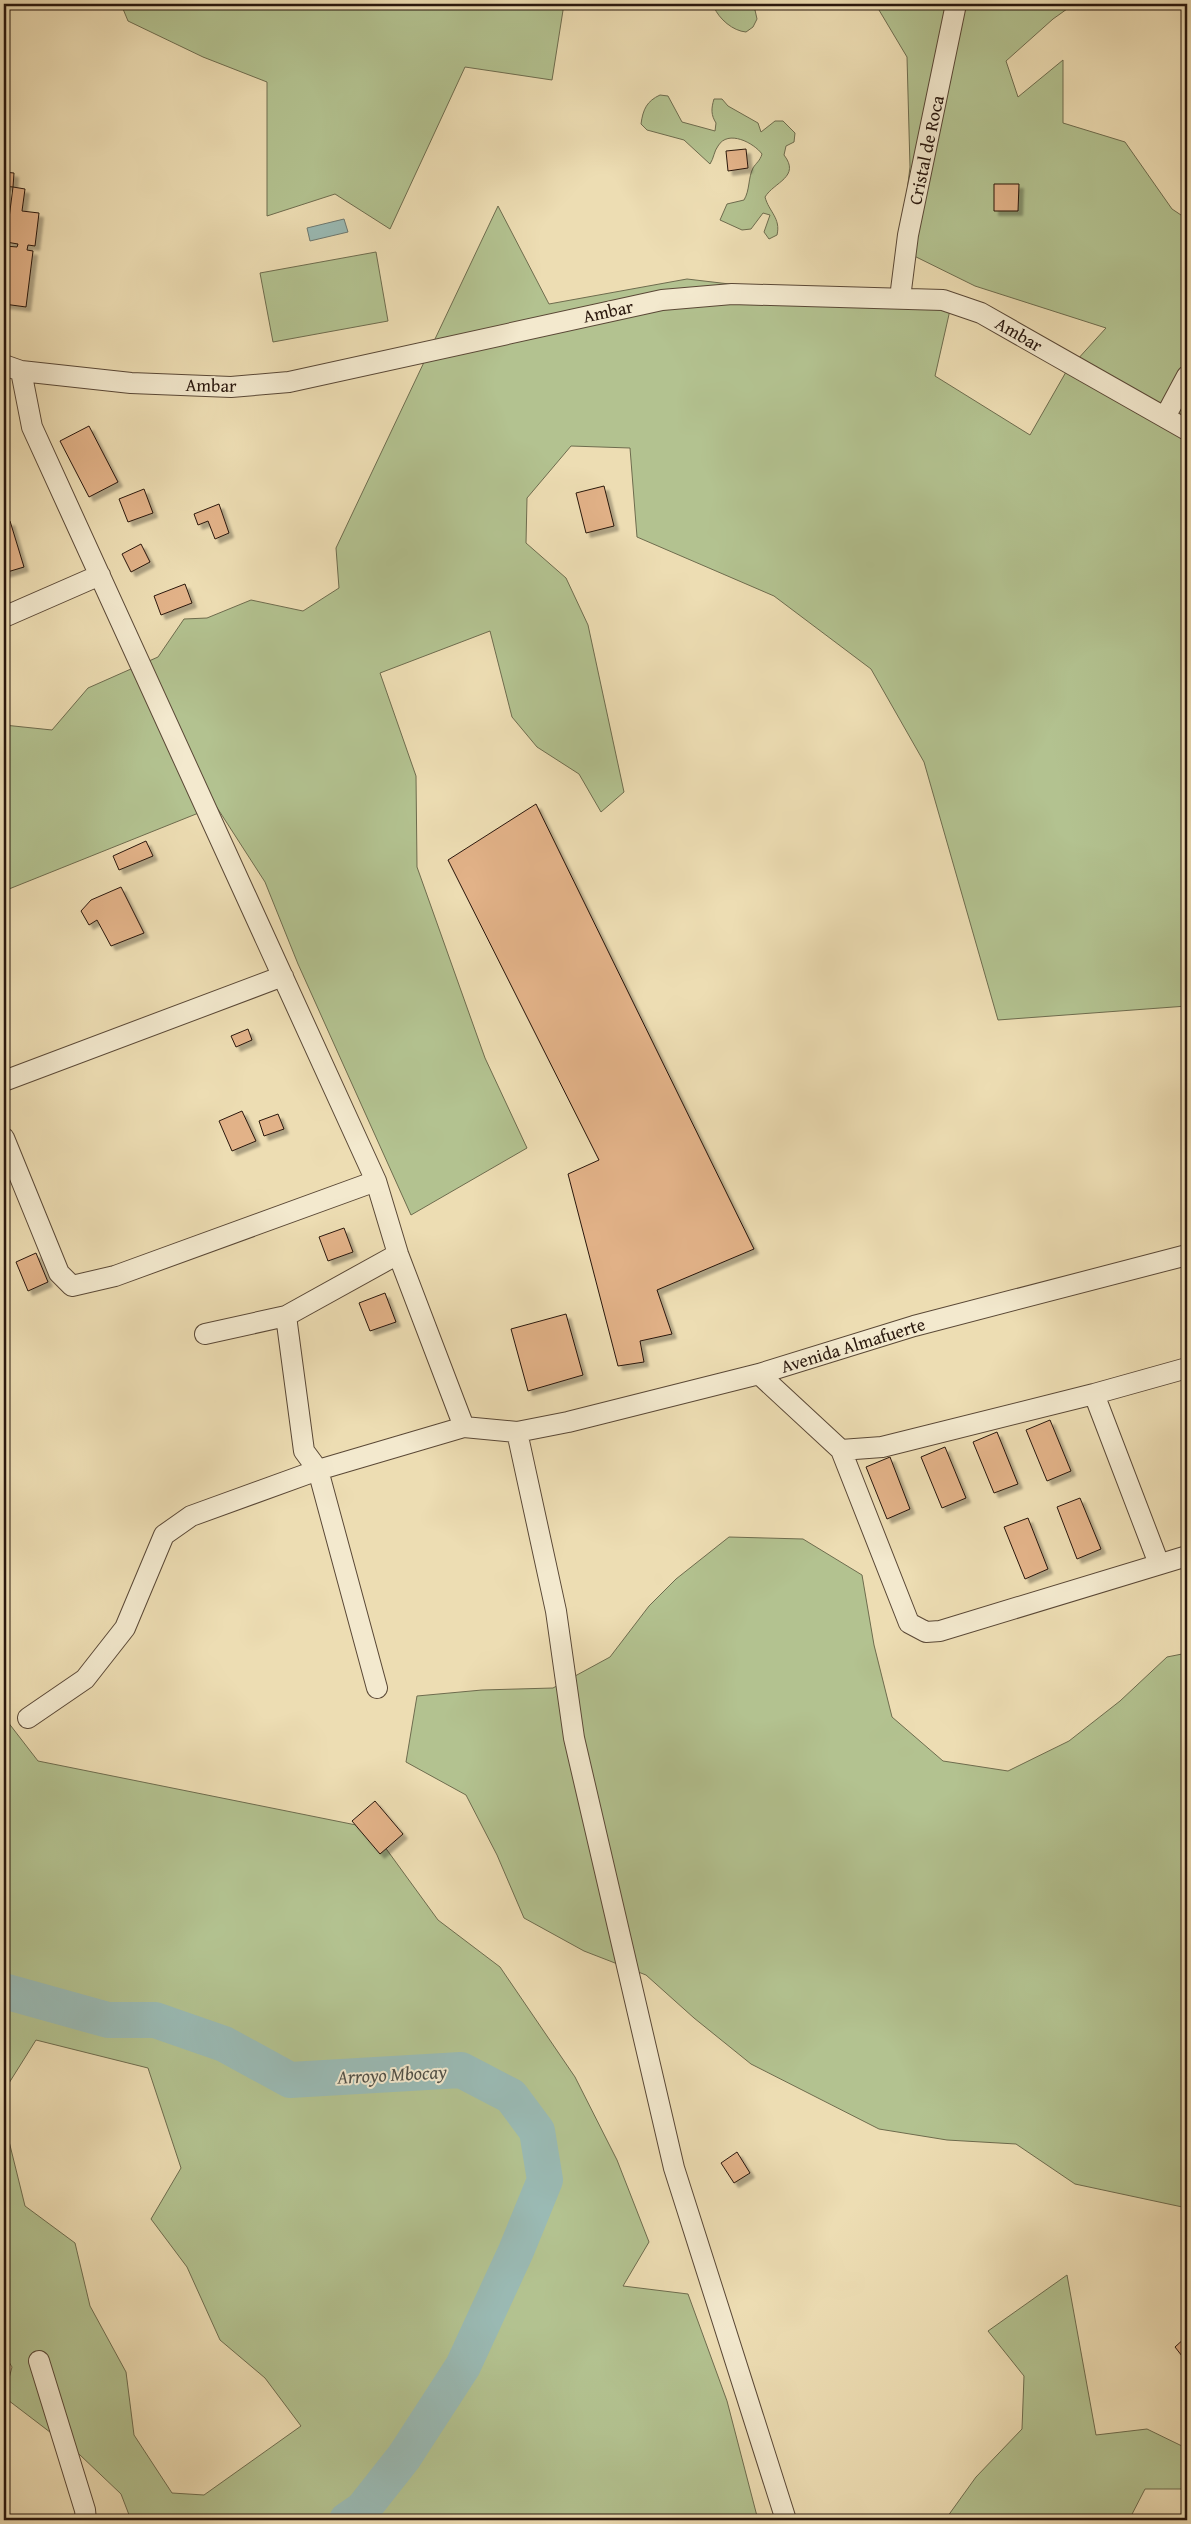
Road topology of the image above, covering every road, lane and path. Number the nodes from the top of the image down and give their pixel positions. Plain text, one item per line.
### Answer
1 (956, 4) edge
2 (900, 298) junction
3 (12, 368) edge
4 (1187, 376) edge
5 (1165, 417) junction
6 (1187, 430) edge
7 (100, 575) junction
8 (4, 617) edge
9 (283, 976) junction
10 (4, 1081) edge
11 (4, 1138) edge
12 (376, 1181) junction
13 (398, 1254) junction
14 (1187, 1255) edge
15 (286, 1316) junction
16 (205, 1334) dead end
17 (1187, 1368) edge
18 (759, 1374) junction
19 (1094, 1394) junction
20 (464, 1427) junction
21 (517, 1432) junction
22 (841, 1450) junction
23 (318, 1470) junction
24 (1187, 1556) edge
25 (1159, 1564) junction
26 (377, 1688) dead end
27 (28, 1718) dead end
28 (39, 2361) dead end
29 (86, 2520) edge
30 (786, 2520) edge

1 - 2 street, Cristal de Roca
2 - 3 street, Ambar
2 - 5 street, Ambar
3 - 7 street
4 - 5 street
5 - 6 street, Ambar
7 - 8 street
7 - 9 street
9 - 10 street
9 - 12 street
11 - 12 street
12 - 13 street
13 - 15 street
13 - 20 street
14 - 18 street, Avenida Almafuerte
15 - 16 street
15 - 23 street
17 - 19 street
18 - 21 street, Avenida Almafuerte
18 - 22 street
19 - 22 street
19 - 25 street
20 - 21 street, Avenida Almafuerte
20 - 23 street
21 - 30 street
22 - 25 street
23 - 26 street
23 - 27 street
24 - 25 street
28 - 29 street

